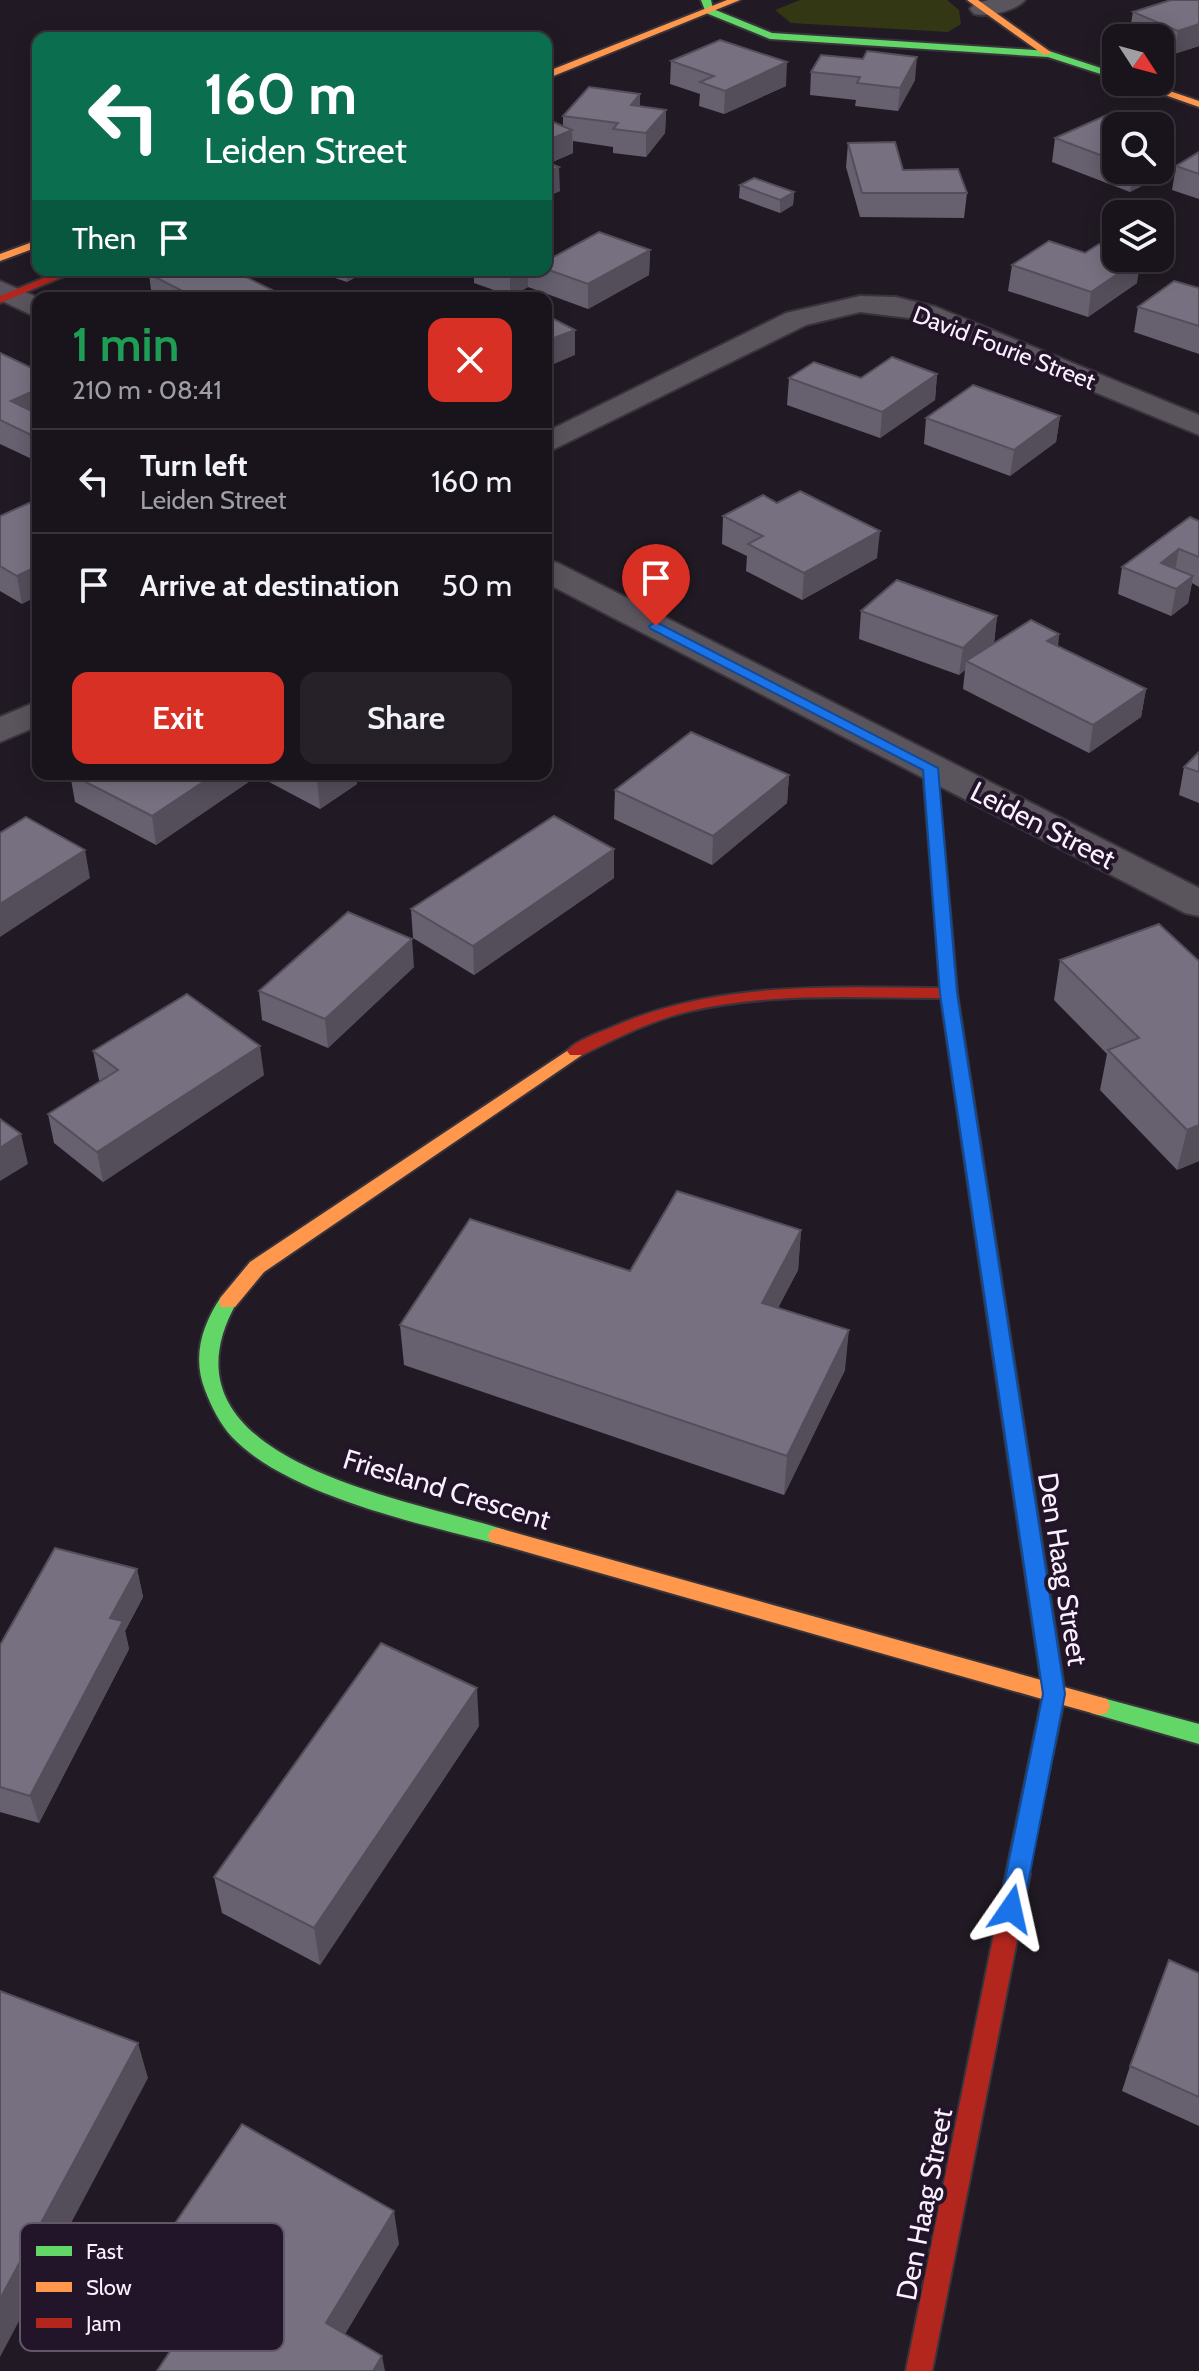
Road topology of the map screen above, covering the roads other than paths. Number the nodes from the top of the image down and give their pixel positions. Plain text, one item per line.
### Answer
1 (735, 0) edge
2 (1014, 0) edge
3 (977, 4) edge
4 (707, 5) edge
5 (1049, 54) junction
6 (1102, 71) edge
7 (552, 73) edge
8 (1174, 96) edge
9 (1199, 104) edge
10 (32, 245) edge
11 (0, 258) edge
12 (56, 276) edge
13 (4, 295) edge
14 (32, 307) edge
15 (1199, 426) edge
16 (552, 441) edge
17 (552, 573) edge
18 (32, 715) edge
19 (0, 731) edge
20 (930, 768) junction
21 (1199, 904) edge
22 (949, 993) junction
23 (1054, 1694) junction
24 (1199, 1734) edge
25 (919, 2371) edge

1 - 4 street
2 - 3 street
3 - 5 street
4 - 5 street
4 - 7 street
5 - 6 street
8 - 9 street
10 - 11 street
12 - 13 street
13 - 14 street
15 - 16 street, David Fourie Street
17 - 20 street, Leiden Street
18 - 19 street
20 - 21 street, Leiden Street
20 - 22 street, Den Haag Street
22 - 23 street, Den Haag Street
22 - 23 street, Friesland Crescent
23 - 24 street, Friesland Crescent
23 - 25 street, Den Haag Street

